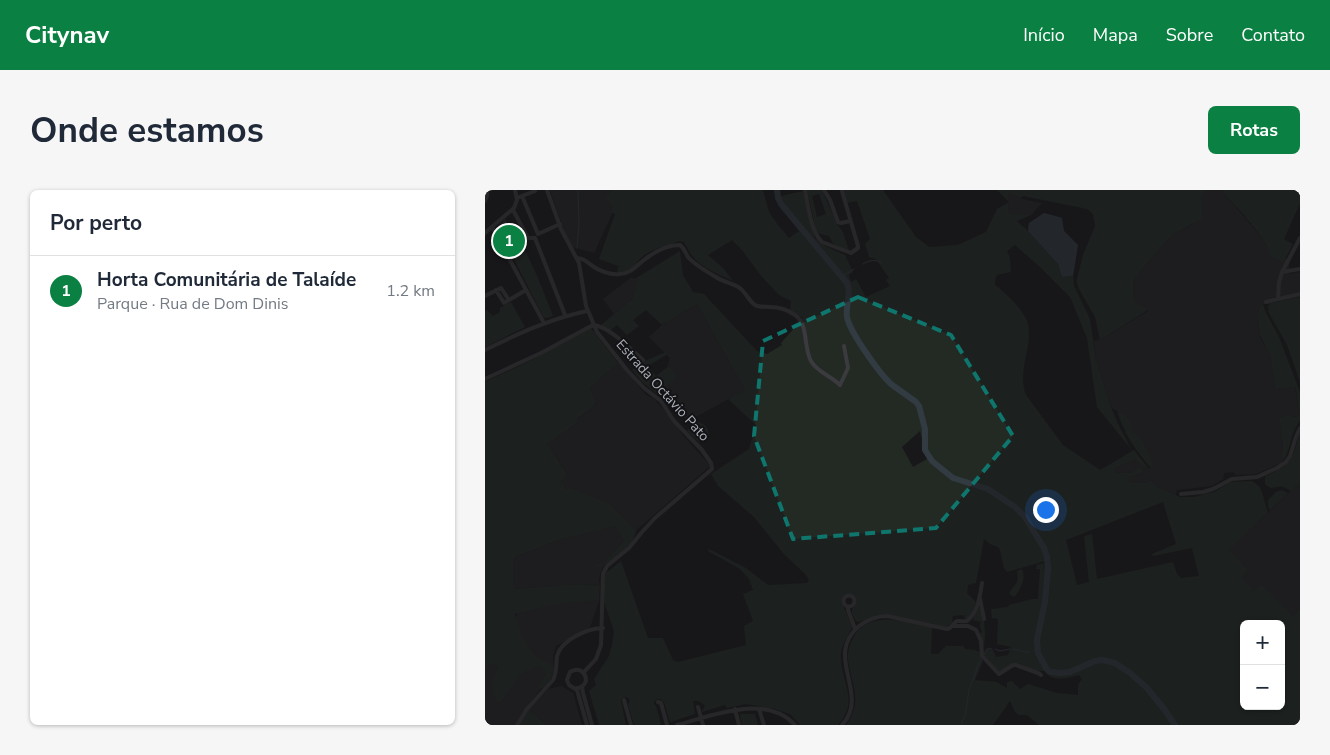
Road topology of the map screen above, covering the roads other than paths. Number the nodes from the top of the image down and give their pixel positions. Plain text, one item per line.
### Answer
1 (487, 190) edge
2 (515, 190) edge
3 (547, 190) edge
4 (805, 190) edge
5 (824, 190) edge
6 (535, 191) dead end
7 (842, 191) dead end
8 (522, 196) junction
9 (517, 198) junction
10 (485, 201) edge
11 (513, 210) junction
12 (850, 220) junction
13 (560, 224) junction
14 (492, 227) junction
15 (485, 233) edge
16 (537, 236) junction
17 (1300, 238) edge
18 (1298, 244) edge
19 (577, 258) junction
20 (1300, 269) edge
21 (1282, 272) junction
22 (526, 290) junction
23 (1300, 294) edge
24 (485, 296) edge
25 (1278, 298) junction
26 (1266, 302) dead end
27 (587, 311) junction
28 (565, 316) junction
29 (544, 323) junction
30 (593, 325) junction
31 (844, 346) dead end
32 (485, 350) edge
33 (643, 360) dead end
34 (485, 380) edge
35 (1300, 428) edge
36 (1181, 494) dead end
37 (982, 583) dead end
38 (980, 598) junction
39 (848, 607) dead end
40 (984, 619) dead end
41 (952, 626) junction
42 (603, 628) junction
43 (855, 629) junction
44 (583, 673) junction
45 (1041, 675) dead end
46 (583, 686) junction
47 (575, 688) junction
48 (624, 700) dead end
49 (658, 702) dead end
50 (698, 706) dead end
51 (759, 708) junction
52 (735, 709) junction
53 (701, 718) junction
54 (517, 725) edge
55 (587, 725) edge
56 (592, 725) edge
57 (631, 725) edge
58 (667, 725) edge
59 (677, 725) edge
60 (703, 725) edge
61 (739, 725) edge
62 (764, 725) edge
63 (795, 725) edge
64 (842, 725) edge

1 - 10 street
2 - 9 street
3 - 13 street, Estrada Octávio Pato
4 - 12 street
5 - 12 street
6 - 8 street
7 - 12 street
8 - 9 street
8 - 16 street
9 - 11 street
11 - 14 street
11 - 16 street
13 - 16 street
13 - 19 street, Estrada Octávio Pato
14 - 15 street
14 - 22 street
16 - 28 street
17 - 18 street
18 - 21 street
19 - 27 street, Estrada Octávio Pato
19 - 31 street
20 - 21 street
21 - 25 street
22 - 24 street
22 - 29 street
23 - 25 street
25 - 26 street
27 - 28 street
27 - 30 street, Estrada Octávio Pato
28 - 29 street
29 - 32 street
30 - 33 street
30 - 34 street
30 - 42 street, Estrada Octávio Pato
35 - 36 street
37 - 38 street
38 - 40 street
38 - 41 street
39 - 43 street
41 - 43 street
41 - 45 street
42 - 44 street, Estrada Octávio Pato
42 - 54 street
43 - 64 street
44 - 46 street
44 - 47 street
46 - 47 street
46 - 56 street
47 - 55 street
48 - 57 street
49 - 58 street
50 - 53 street
51 - 52 street
51 - 62 street
51 - 63 street
52 - 53 street
52 - 61 street
53 - 59 street
53 - 60 street

